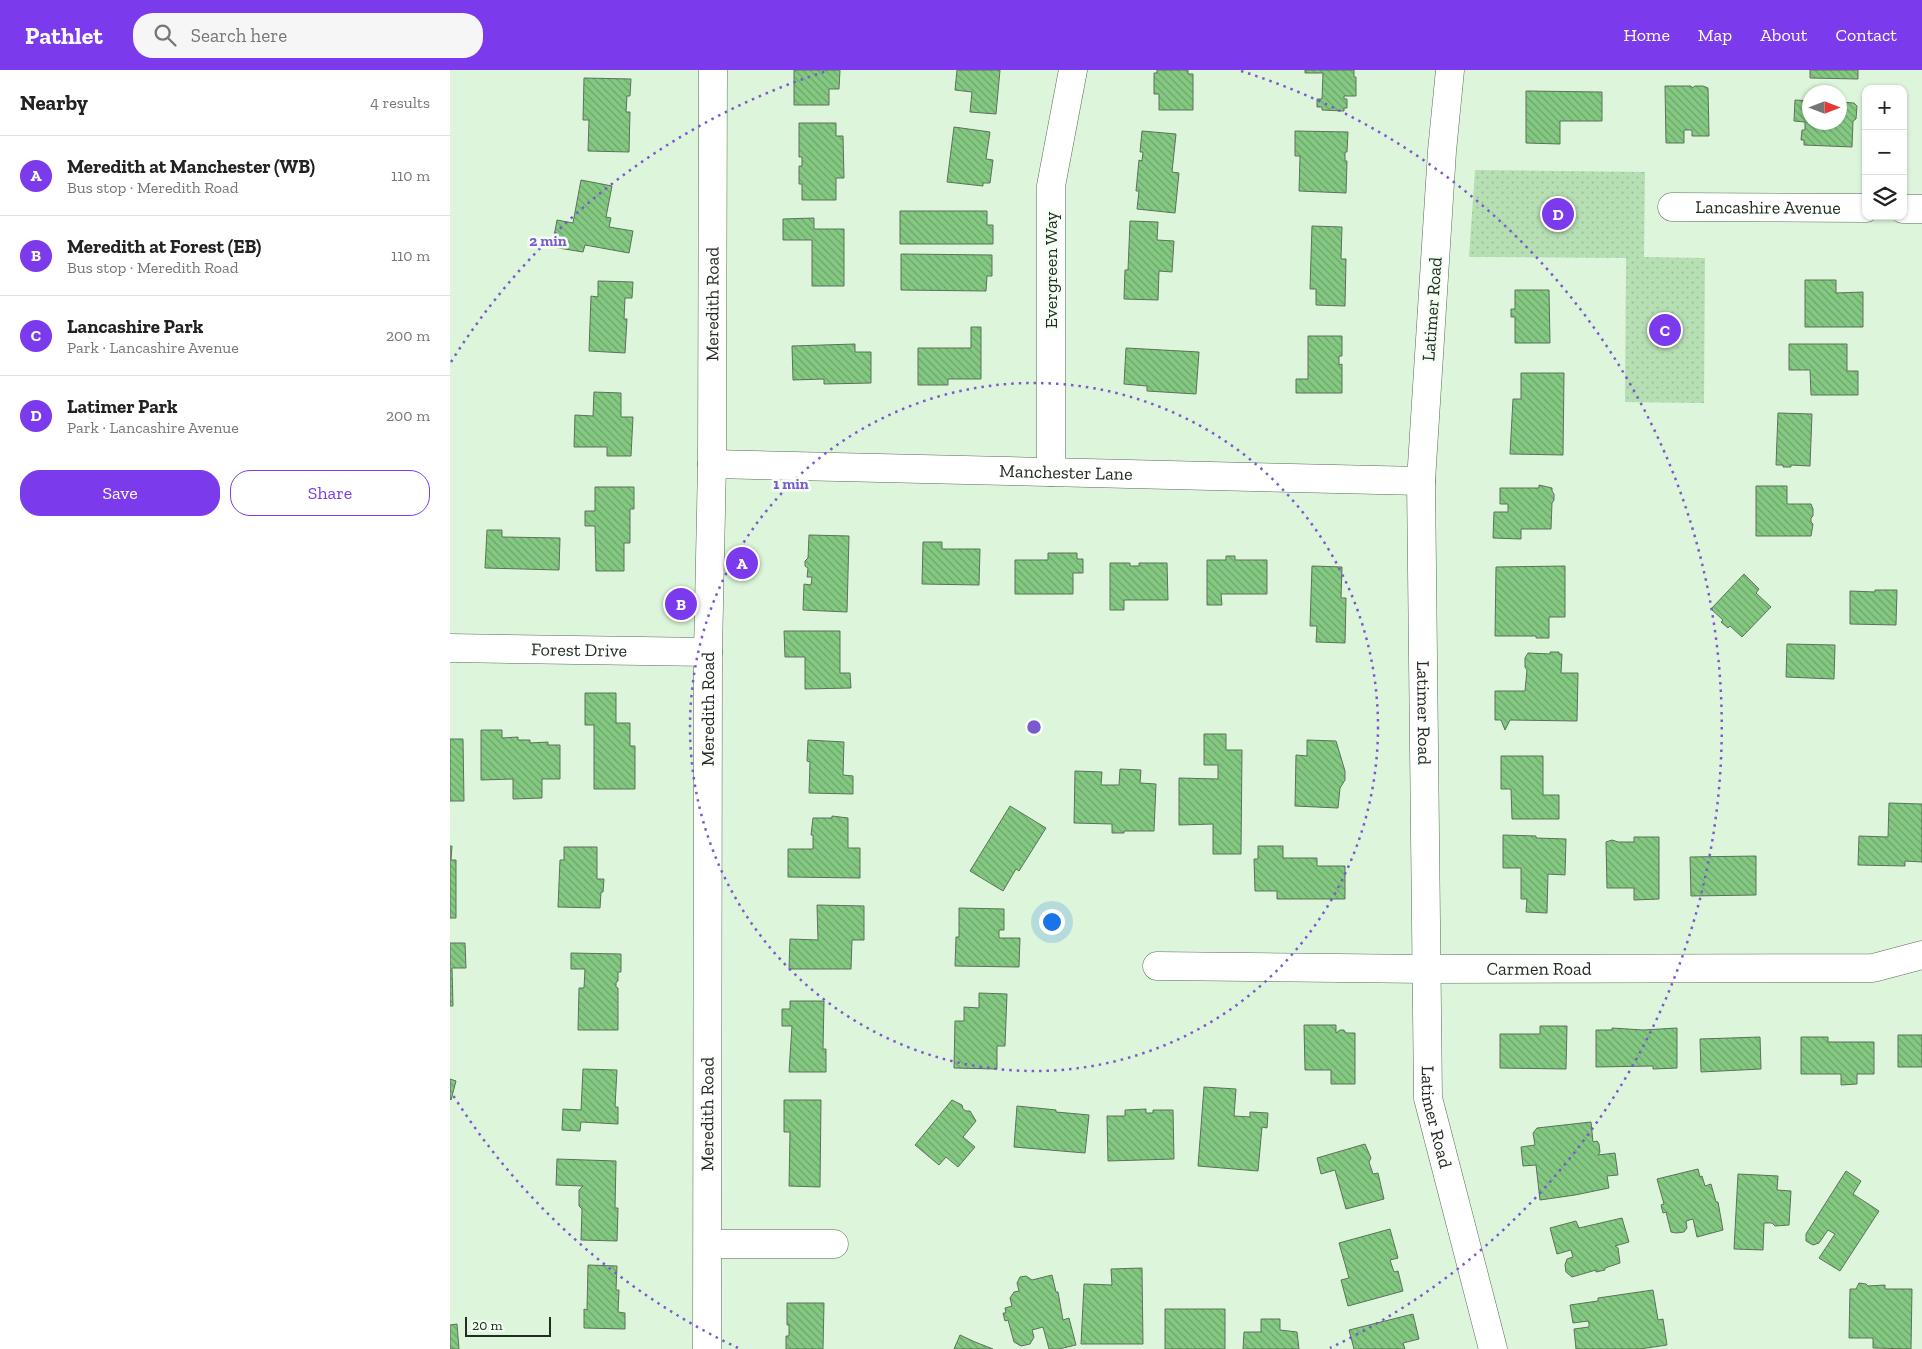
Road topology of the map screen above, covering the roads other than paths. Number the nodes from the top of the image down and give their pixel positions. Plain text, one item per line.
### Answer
1 (713, 70) edge
2 (1073, 70) edge
3 (1450, 70) edge
4 (1672, 207) dead end
5 (1862, 208) edge
6 (1907, 209) edge
7 (1922, 209) edge
8 (712, 464) junction
9 (1051, 472) junction
10 (1421, 481) junction
11 (450, 648) edge
12 (708, 652) junction
13 (1922, 955) edge
14 (1156, 966) dead end
15 (1426, 969) junction
16 (708, 1244) junction
17 (834, 1244) dead end
18 (707, 1349) edge
19 (1493, 1349) edge

1 - 8 street, Meredith Road
2 - 9 street, Evergreen Way
3 - 10 street, Latimer Road
4 - 5 street, Lancashire Avenue
6 - 7 street
8 - 9 street, Manchester Lane
8 - 12 street, Meredith Road
9 - 10 street, Manchester Lane
10 - 15 street, Latimer Road
11 - 12 street, Forest Drive
12 - 16 street, Meredith Road
13 - 15 street, Carmen Road
14 - 15 street, Carmen Road
15 - 19 street, Latimer Road
16 - 17 street
16 - 18 street, Meredith Road

